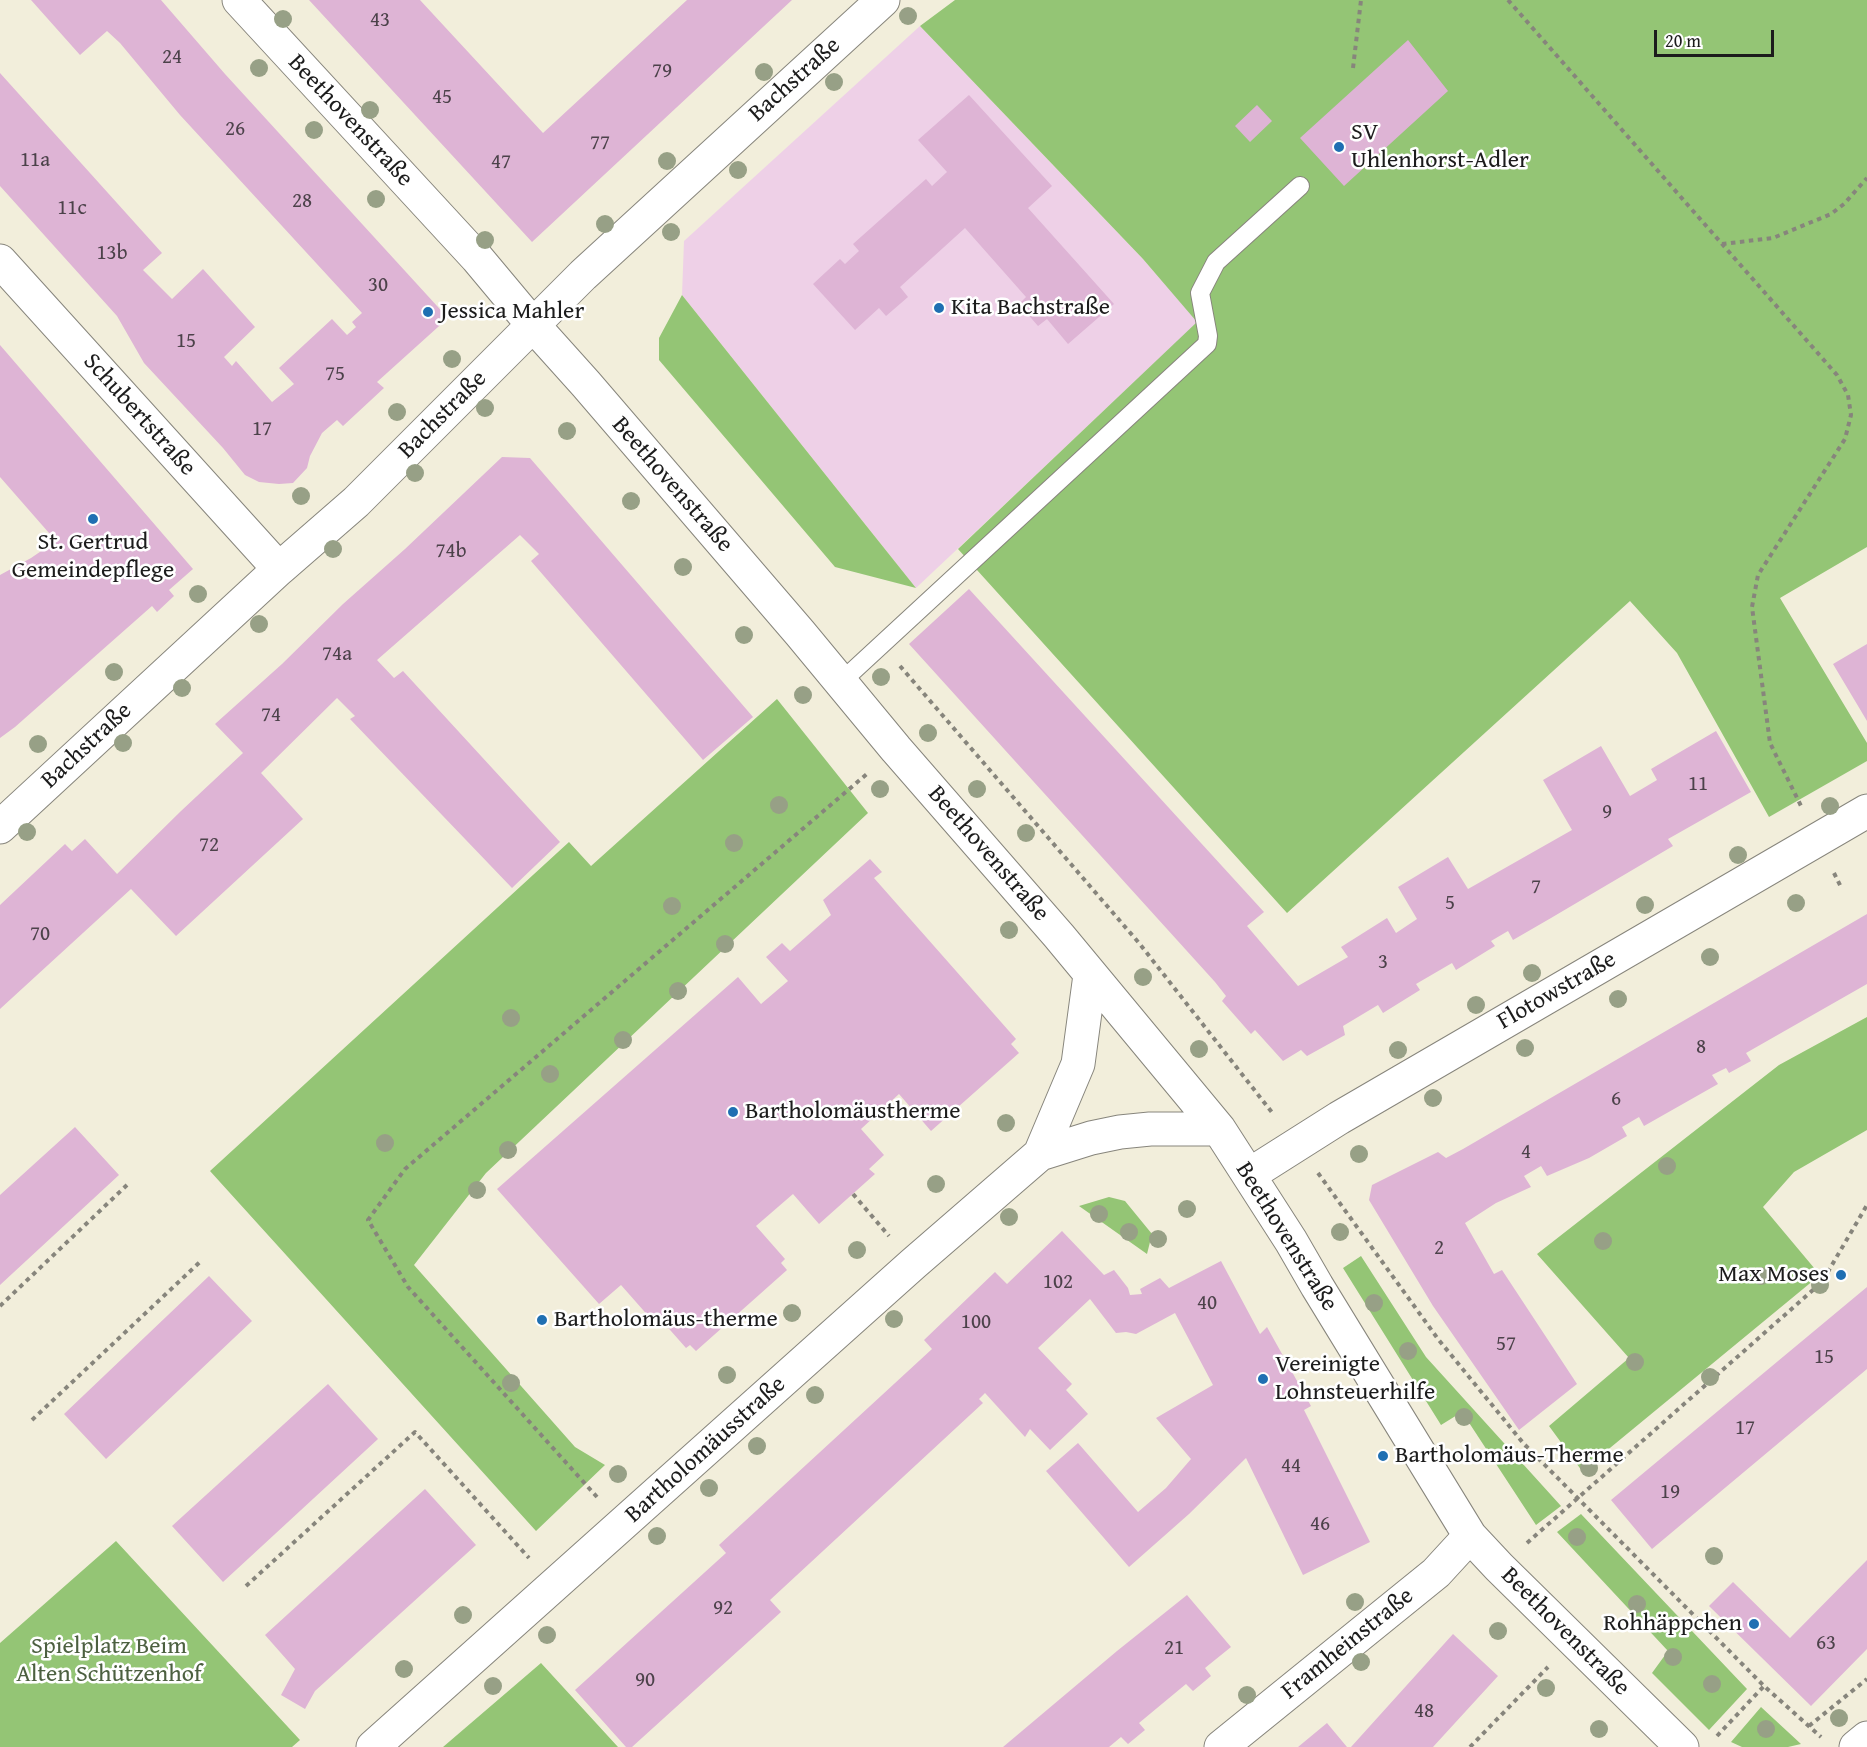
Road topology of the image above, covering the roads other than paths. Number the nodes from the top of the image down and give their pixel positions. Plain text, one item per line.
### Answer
1 (239, 0) edge
2 (883, 0) edge
3 (1300, 186) dead end
4 (0, 261) edge
5 (533, 325) junction
6 (279, 569) junction
7 (841, 682) junction
8 (1867, 811) edge
9 (0, 827) edge
10 (1090, 975) junction
11 (1219, 1129) junction
12 (1040, 1154) junction
13 (1249, 1175) junction
14 (1470, 1536) junction
15 (1867, 1738) edge
16 (373, 1747) edge
17 (1221, 1747) edge
18 (1682, 1747) edge
19 (1856, 1747) edge

1 - 5 street, Beethovenstraße
2 - 5 street, Bachstraße
3 - 7 lane
4 - 6 street, Schubertstraße
5 - 6 street, Bachstraße
5 - 7 street, Beethovenstraße
6 - 9 street, Bachstraße
7 - 10 street, Beethovenstraße
8 - 13 street, Flotowstraße
10 - 11 street, Beethovenstraße
10 - 12 street, Bartholomäusstraße
11 - 12 street, Bartholomäusstraße
11 - 13 street, Beethovenstraße
12 - 16 street, Bartholomäusstraße
13 - 14 street, Beethovenstraße
14 - 17 street, Framheinstraße
14 - 18 street, Beethovenstraße
15 - 19 street

